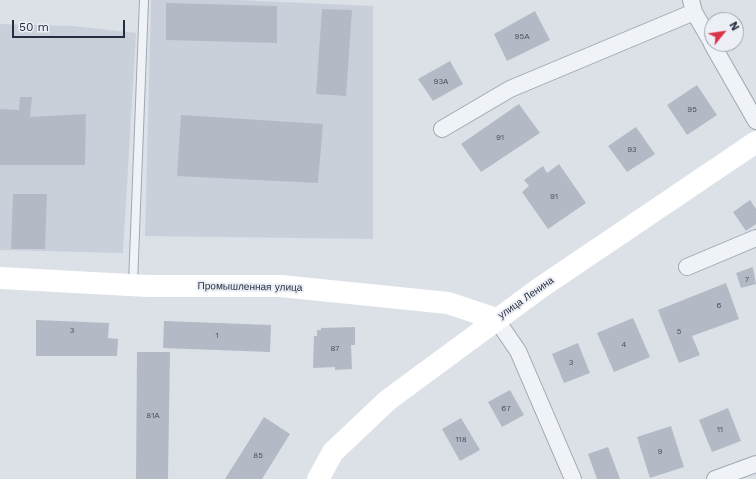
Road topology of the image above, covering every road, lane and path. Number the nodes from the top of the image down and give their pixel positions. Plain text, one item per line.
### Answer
1 (144, 0) edge
2 (693, 6) edge
3 (704, 28) edge
4 (717, 52) edge
5 (756, 121) edge
6 (442, 129) dead end
7 (756, 142) edge
8 (756, 238) edge
9 (687, 267) dead end
10 (0, 278) edge
11 (133, 285) junction
12 (496, 319) junction
13 (756, 464) edge
14 (318, 479) edge
15 (573, 479) edge
16 (715, 479) edge

1 - 11 lane
2 - 3 street
2 - 6 street
4 - 5 street
7 - 12 street, улица Ленина
8 - 9 street
10 - 11 street, Промышленная улица
11 - 12 street, Промышленная улица
12 - 14 street, улица Ленина
12 - 15 street
13 - 16 street

